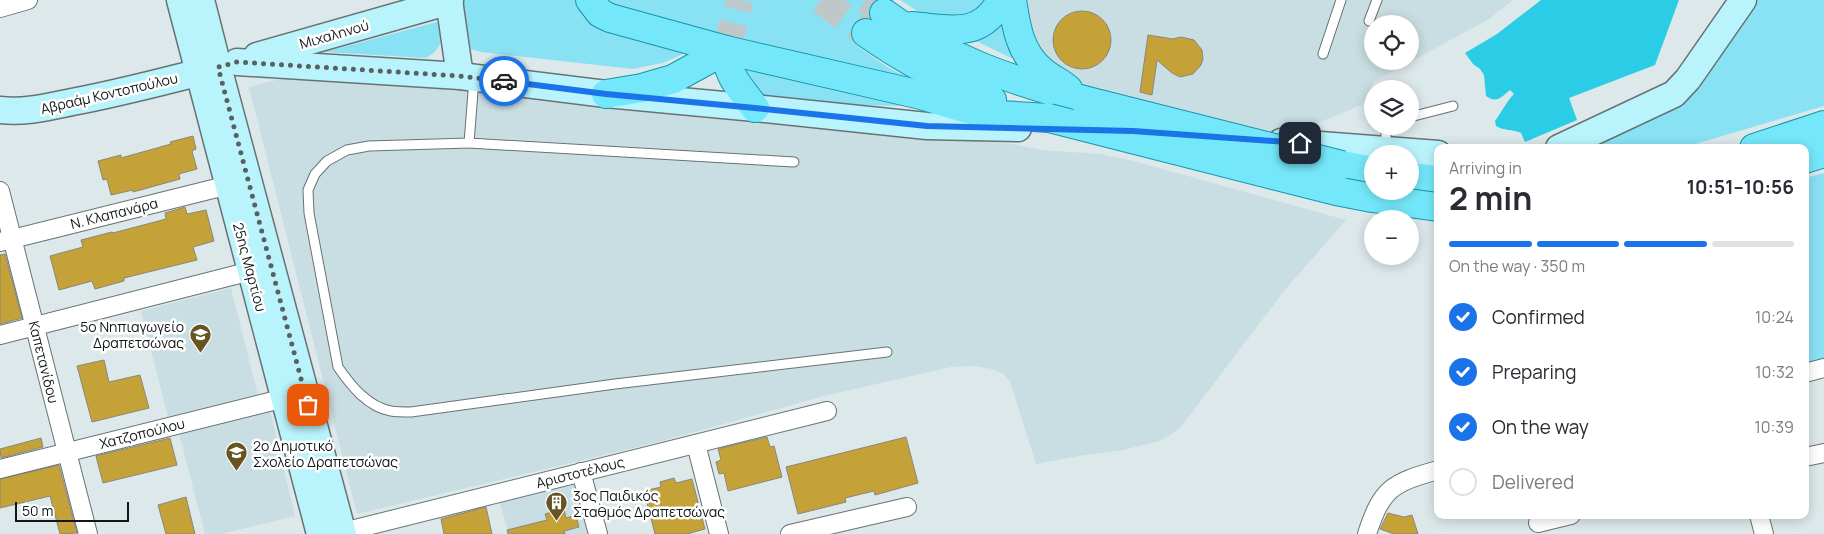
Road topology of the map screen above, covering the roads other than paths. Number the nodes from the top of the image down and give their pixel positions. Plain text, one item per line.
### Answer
1 (28, 0) edge
2 (180, 0) edge
3 (201, 0) edge
4 (590, 0) edge
5 (1000, 0) edge
6 (1012, 0) edge
7 (1341, 0) edge
8 (1377, 0) edge
9 (1743, 0) edge
10 (450, 1) edge
11 (0, 8) edge
12 (1372, 15) edge
13 (866, 33) tunnel mouth
14 (726, 50) junction
15 (1324, 54) dead end
16 (218, 67) junction
17 (467, 77) junction
18 (928, 85) junction
19 (606, 94) junction
20 (1084, 100) junction
21 (1453, 106) dead end
22 (755, 108) junction
23 (0, 110) edge
24 (1419, 114) edge
25 (1824, 125) edge
26 (469, 143) junction
27 (1568, 144) edge
28 (1766, 144) edge
29 (1364, 148) edge
30 (1419, 152) edge
31 (1824, 153) edge
32 (1434, 154) edge
33 (1364, 156) edge
34 (1809, 158) edge
35 (794, 162) dead end
36 (1419, 177) edge
37 (1434, 179) edge
38 (229, 184) junction
39 (0, 191) edge
40 (1434, 206) edge
41 (6, 241) edge
42 (252, 271) junction
43 (35, 326) junction
44 (0, 335) edge
45 (887, 352) dead end
46 (1824, 368) edge
47 (1809, 372) edge
48 (285, 398) junction
49 (827, 411) dead end
50 (696, 444) junction
51 (67, 452) junction
52 (1824, 453) edge
53 (1809, 457) edge
54 (0, 469) edge
55 (1434, 471) edge
56 (581, 472) junction
57 (907, 507) dead end
58 (1557, 519) edge
59 (1760, 519) edge
60 (1539, 524) edge
61 (335, 533) edge
62 (88, 534) edge
63 (598, 534) edge
64 (719, 534) edge
65 (790, 534) edge
66 (1367, 534) edge
67 (1764, 534) edge

1 - 11 street
2 - 16 street, 25ης Μαρτίου
3 - 16 street, 25ης Μαρτίου
4 - 14 main road
5 - 20 main road
6 - 20 main road
7 - 15 lane
8 - 12 lane
9 - 27 street
10 - 16 street, Μιχαληνού
10 - 17 street
13 - 18 main road
14 - 18 main road
14 - 19 main road
14 - 22 main road
16 - 17 street, Αβραάμ Κοντοπούλου
16 - 23 street, Αβραάμ Κοντοπούλου
16 - 38 street, 25ης Μαρτίου
16 - 61 street, 25ης Μαρτίου
17 - 19 street, Αβραάμ Κοντοπούλου
17 - 26 lane
18 - 40 main road, bridge
19 - 22 street, Αβραάμ Κοντοπούλου
20 - 33 main road, bridge
21 - 24 lane
22 - 29 street, Αβραάμ Κοντοπούλου
25 - 28 main road
26 - 35 lane
26 - 45 lane
30 - 32 street, Αβραάμ Κοντοπούλου
31 - 34 main road
36 - 37 main road
38 - 41 street, Ν. Κλαπανάρα
38 - 42 street, 25ης Μαρτίου
39 - 41 street, Καπετανίδου
41 - 43 street, Καπετανίδου
42 - 43 street
42 - 48 street, 25ης Μαρτίου
43 - 44 street
43 - 51 street, Καπετανίδου
46 - 47 street
48 - 51 street, Χατζοπούλου
48 - 61 street, 25ης Μαρτίου
49 - 50 street, Αριστοτέλους
50 - 56 street, Αριστοτέλους
50 - 64 street
51 - 54 street, Χατζοπούλου
51 - 62 street, Καπετανίδου
52 - 53 street
55 - 66 street
56 - 61 street, Αριστοτέλους
56 - 63 street
57 - 65 street
58 - 60 street
59 - 67 street

